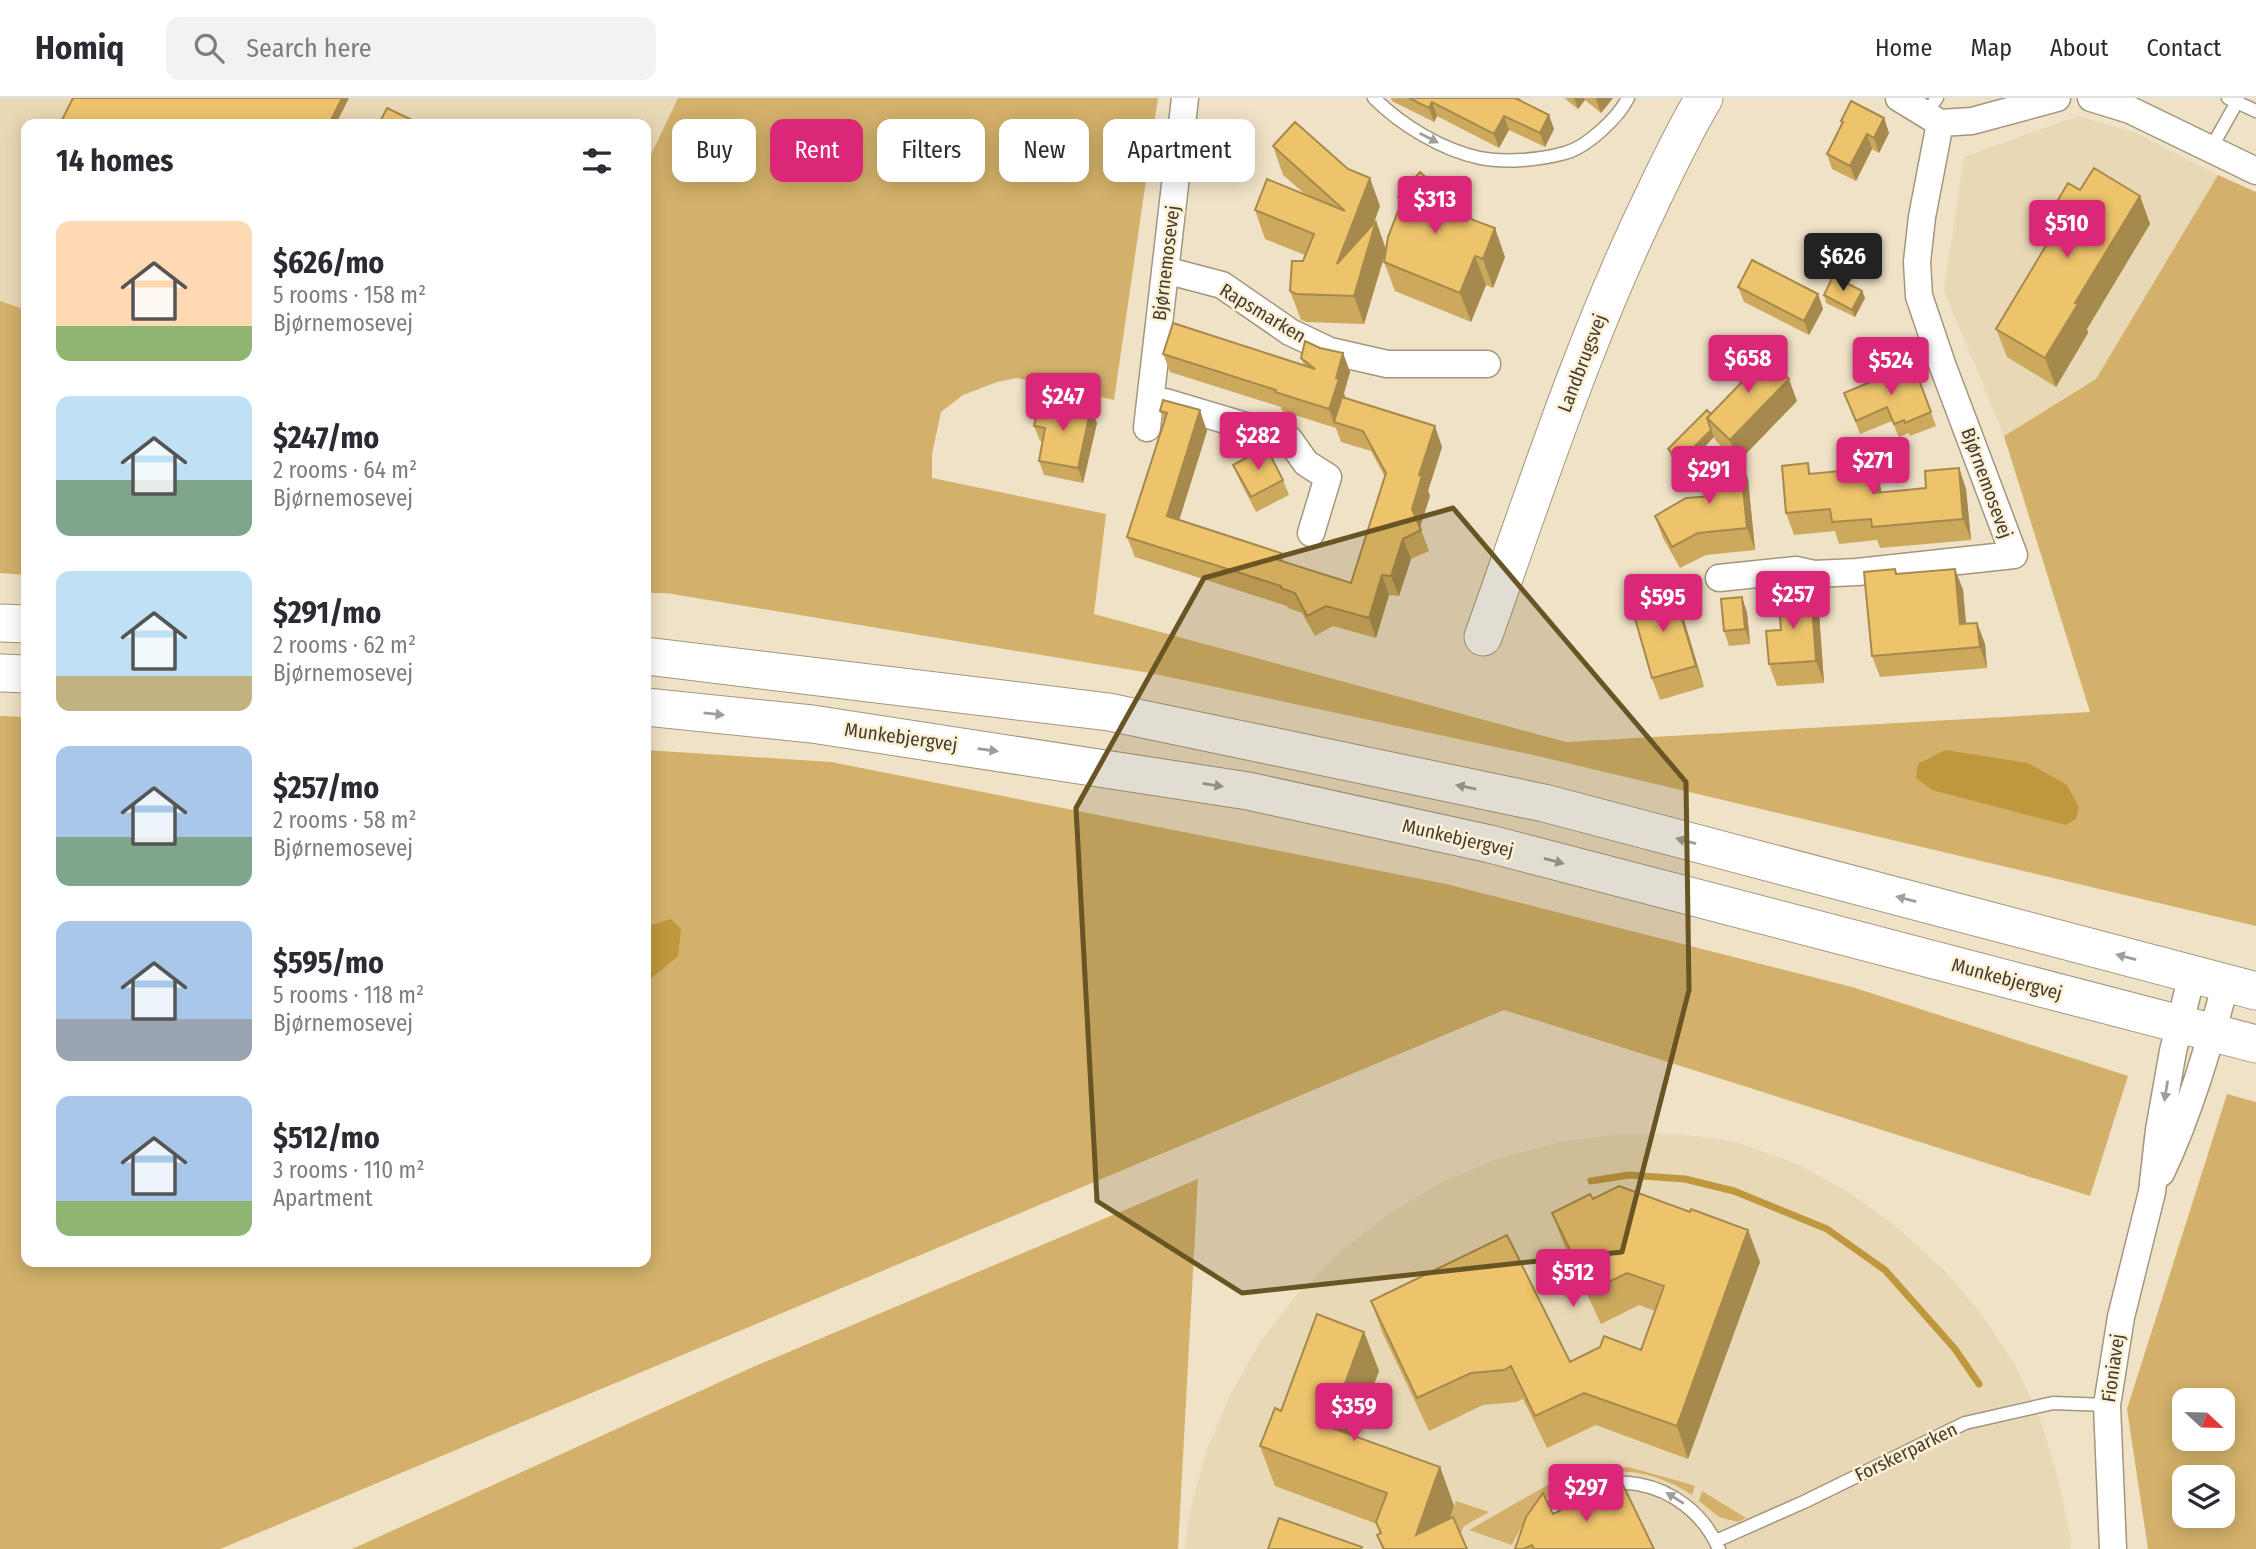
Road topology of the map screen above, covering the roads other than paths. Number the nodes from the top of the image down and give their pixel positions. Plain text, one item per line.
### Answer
1 (1185, 98) edge
2 (1374, 98) edge
3 (1628, 98) edge
4 (1704, 98) edge
5 (1899, 98) edge
6 (2057, 98) edge
7 (2091, 98) edge
8 (2233, 100) edge
9 (2256, 111) edge
10 (1934, 112) edge
11 (2210, 150) junction
12 (2256, 171) edge
13 (1165, 270) junction
14 (1487, 364) dead end
15 (1150, 397) junction
16 (1147, 428) dead end
17 (1311, 533) dead end
18 (1719, 578) dead end
19 (0, 623) edge
20 (21, 624) edge
21 (1483, 637) dead end
22 (651, 657) edge
23 (0, 673) edge
24 (21, 674) edge
25 (651, 708) edge
26 (2225, 983) edge
27 (2196, 1028) junction
28 (2256, 1044) edge
29 (2107, 1405) junction
30 (1533, 1530) edge
31 (1717, 1545) edge
32 (2113, 1549) edge

1 - 13 street, Bjørnemosevej
2 -> 3 lane
4 - 21 street, Landbrugsvej
5 - 10 street
6 - 10 street
7 - 11 street
8 - 9 lane
8 - 11 lane
10 - 18 street, Bjørnemosevej
11 - 12 street
13 - 14 street, Rapsmarken
13 - 15 street, Bjørnemosevej
15 - 16 street, Bjørnemosevej
15 - 17 street
19 - 20 street
26 -> 22 street
23 - 24 street
25 -> 27 street, Munkebjergvej
26 - 27 street, Fioniavej
27 - 28 street, Munkebjergvej
27 - 29 street, Fioniavej
29 - 31 lane, Forskerparken
29 - 32 street, Fioniavej
31 -> 30 lane, Forskerparken

